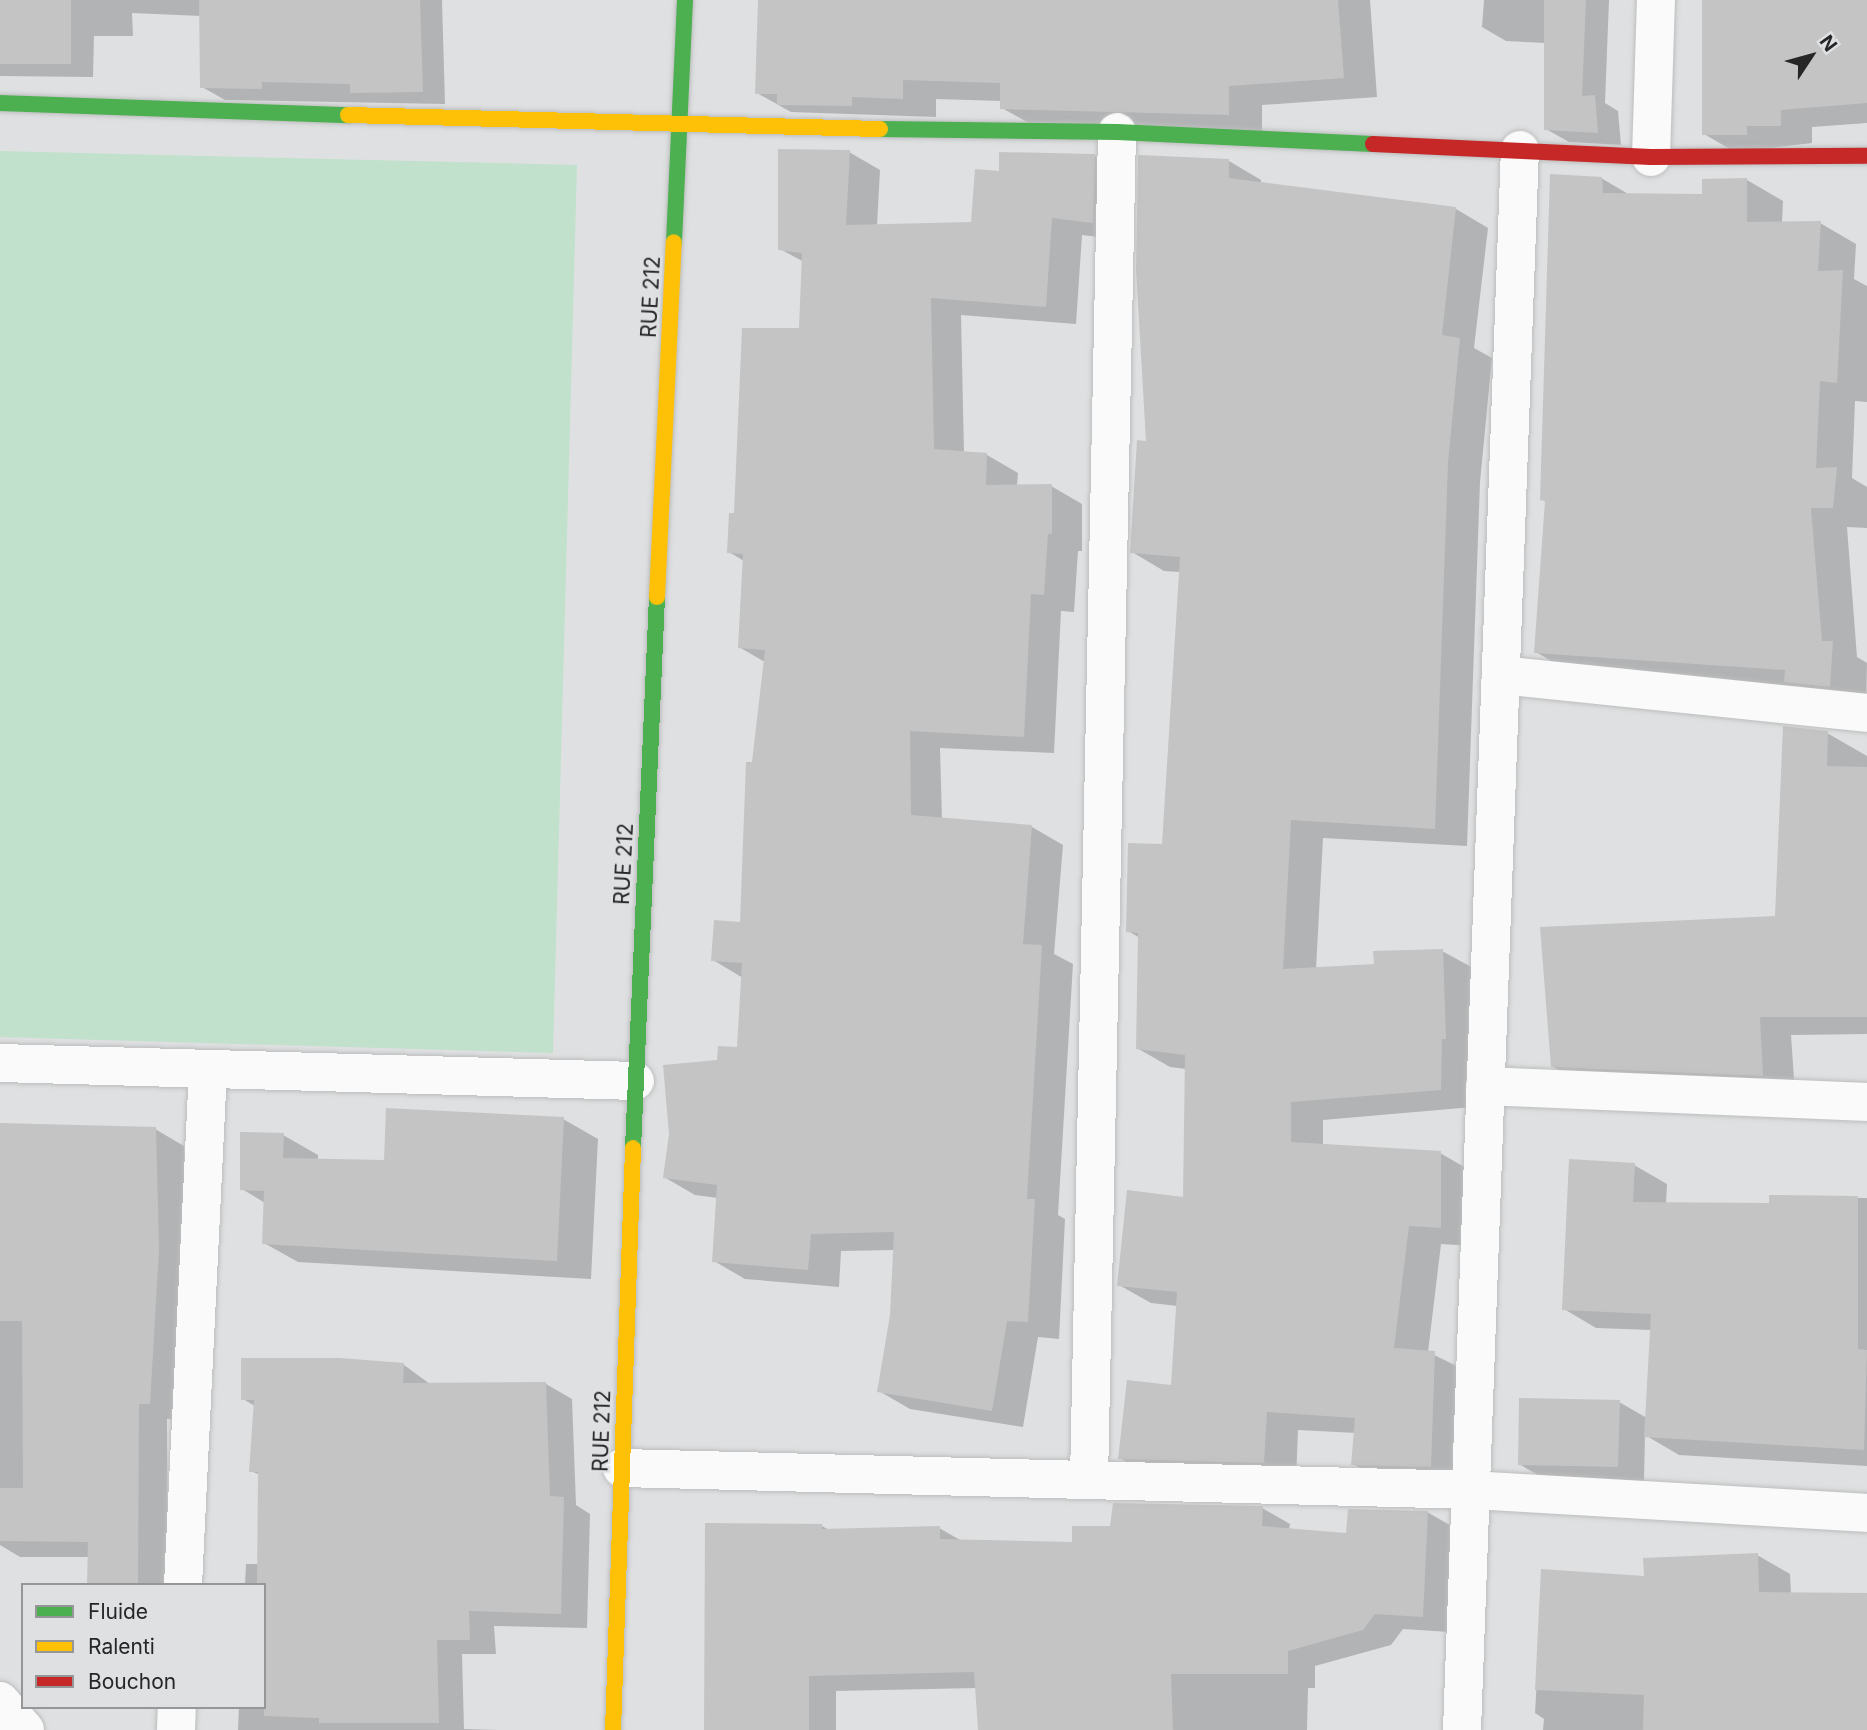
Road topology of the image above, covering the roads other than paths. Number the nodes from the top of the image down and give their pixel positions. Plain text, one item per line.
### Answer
1 (685, 0) edge
2 (1656, 0) edge
3 (0, 103) edge
4 (681, 126) junction
5 (1117, 132) junction
6 (1520, 150) junction
7 (1867, 156) edge
8 (1651, 157) junction
9 (1501, 675) junction
10 (1867, 713) edge
11 (0, 1063) edge
12 (208, 1070) junction
13 (635, 1081) junction
14 (1485, 1086) junction
15 (1867, 1102) edge
16 (622, 1468) junction
17 (1089, 1480) junction
18 (1471, 1490) junction
19 (1867, 1513) edge
20 (183, 1583) edge
21 (0, 1701) edge
22 (177, 1709) edge
23 (25, 1730) edge
24 (176, 1730) edge
25 (613, 1730) edge
26 (1462, 1730) edge

1 - 4 street, RUE 212
2 - 8 street
3 - 4 street
4 - 5 street
4 - 13 street, RUE 212
5 - 6 street
5 - 17 street
6 - 8 street
6 - 9 street
7 - 8 street
9 - 10 street
9 - 14 street
11 - 12 street
12 - 13 street
12 - 20 street
13 - 16 street, RUE 212
14 - 15 street
14 - 18 street
16 - 17 street
16 - 25 street, RUE 212
17 - 18 street
18 - 19 street
18 - 26 street
21 - 23 street
22 - 24 street

